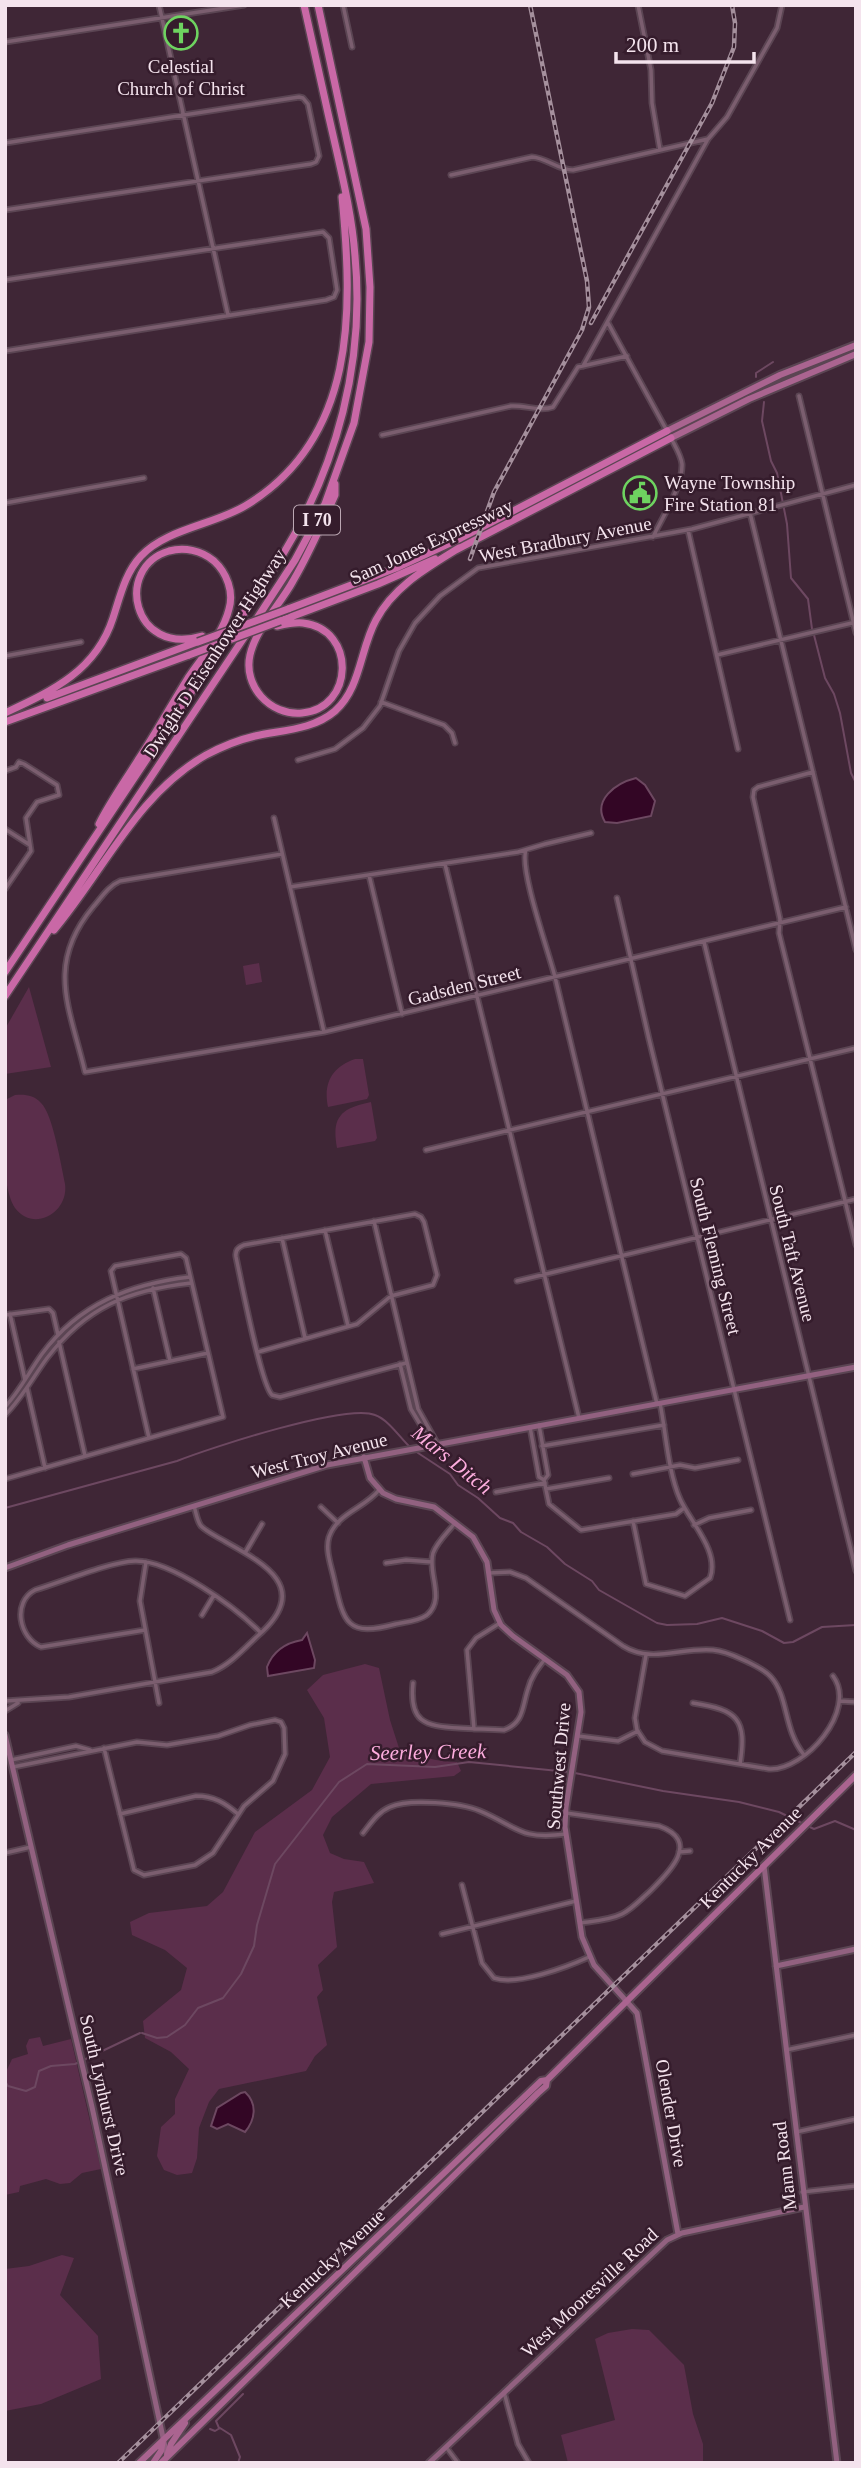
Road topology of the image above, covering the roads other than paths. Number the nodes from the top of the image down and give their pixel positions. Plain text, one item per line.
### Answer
1 (159, 5) edge
2 (244, 5) edge
3 (304, 5) edge
4 (318, 5) edge
5 (343, 5) edge
6 (638, 5) edge
7 (782, 5) edge
8 (162, 18) junction
9 (5, 42) edge
10 (352, 47) dead end
11 (184, 115) junction
12 (708, 139) junction
13 (5, 143) edge
14 (660, 150) junction
15 (339, 161) junction
16 (451, 175) dead end
17 (199, 180) junction
18 (5, 210) edge
19 (214, 249) junction
20 (5, 280) edge
21 (228, 315) junction
22 (608, 323) junction
23 (856, 345) edge
24 (5, 351) edge
25 (856, 354) edge
26 (627, 356) junction
27 (583, 366) junction
28 (799, 396) dead end
29 (669, 434) junction
30 (383, 435) dead end
31 (336, 477) junction
32 (144, 478) dead end
33 (856, 485) edge
34 (822, 494) junction
35 (5, 503) edge
36 (750, 513) junction
37 (688, 530) junction
38 (653, 537) junction
39 (459, 548) junction
40 (279, 623) junction
41 (855, 623) edge
42 (856, 633) edge
43 (200, 639) junction
44 (781, 641) junction
45 (81, 642) dead end
46 (717, 655) junction
47 (5, 656) edge
48 (382, 702) junction
49 (5, 713) edge
50 (5, 724) edge
51 (455, 743) dead end
52 (738, 749) dead end
53 (298, 761) dead end
54 (5, 771) edge
55 (813, 772) junction
56 (274, 818) dead end
57 (5, 829) edge
58 (591, 833) dead end
59 (30, 845) junction
60 (90, 845) junction
61 (526, 850) junction
62 (282, 854) junction
63 (445, 864) junction
64 (369, 875) junction
65 (290, 887) junction
66 (5, 889) edge
67 (617, 898) dead end
68 (846, 907) junction
69 (780, 924) junction
70 (704, 942) junction
71 (856, 950) edge
72 (631, 960) junction
73 (28, 962) junction
74 (5, 972) edge
75 (555, 977) junction
76 (5, 996) edge
77 (478, 996) junction
78 (402, 1014) junction
79 (324, 1032) junction
80 (856, 1048) edge
81 (810, 1059) junction
82 (736, 1076) junction
83 (662, 1094) junction
84 (587, 1112) junction
85 (509, 1130) junction
86 (426, 1150) dead end
87 (856, 1199) edge
88 (845, 1202) junction
89 (771, 1220) junction
90 (374, 1221) junction
91 (325, 1230) junction
92 (696, 1237) junction
93 (282, 1238) junction
94 (856, 1245) edge
95 (622, 1255) junction
96 (544, 1274) junction
97 (191, 1280) junction
98 (517, 1281) dead end
99 (153, 1286) junction
100 (391, 1296) junction
101 (116, 1297) junction
102 (8, 1315) edge
103 (348, 1326) junction
104 (58, 1336) junction
105 (305, 1338) junction
106 (59, 1343) junction
107 (258, 1352) junction
108 (208, 1353) junction
109 (170, 1361) junction
110 (406, 1363) junction
111 (400, 1364) junction
112 (856, 1367) edge
113 (133, 1368) junction
114 (809, 1376) junction
115 (25, 1382) junction
116 (27, 1388) junction
117 (734, 1389) junction
118 (658, 1404) junction
119 (5, 1407) edge
120 (5, 1415) edge
121 (579, 1418) junction
122 (539, 1425) junction
123 (664, 1425) junction
124 (530, 1427) junction
125 (149, 1438) junction
126 (434, 1444) junction
127 (542, 1446) junction
128 (85, 1456) junction
129 (364, 1457) junction
130 (738, 1460) dead end
131 (672, 1467) junction
132 (45, 1468) junction
133 (633, 1474) dead end
134 (609, 1478) dead end
135 (5, 1479) edge
136 (545, 1482) junction
137 (546, 1489) junction
138 (380, 1490) junction
139 (496, 1492) dead end
140 (194, 1506) junction
141 (321, 1507) dead end
142 (684, 1508) junction
143 (751, 1510) dead end
144 (633, 1521) junction
145 (338, 1522) junction
146 (456, 1523) junction
147 (262, 1524) dead end
148 (694, 1525) junction
149 (245, 1553) junction
150 (146, 1562) junction
151 (432, 1562) junction
152 (386, 1563) dead end
153 (5, 1568) edge
154 (856, 1571) edge
155 (489, 1573) junction
156 (214, 1595) junction
157 (202, 1615) dead end
158 (790, 1620) dead end
159 (500, 1623) junction
160 (353, 1625) junction
161 (145, 1630) junction
162 (349, 1632) dead end
163 (261, 1633) junction
164 (646, 1655) junction
165 (545, 1659) junction
166 (833, 1676) dead end
167 (155, 1682) junction
168 (413, 1683) dead end
169 (5, 1701) edge
170 (20, 1702) junction
171 (840, 1702) junction
172 (856, 1702) edge
173 (159, 1703) dead end
174 (693, 1703) dead end
175 (5, 1711) edge
176 (474, 1729) junction
177 (638, 1731) junction
178 (5, 1735) edge
179 (578, 1736) junction
180 (104, 1748) junction
181 (804, 1755) junction
182 (12, 1763) junction
183 (740, 1764) junction
184 (856, 1775) edge
185 (566, 1813) junction
186 (120, 1814) junction
187 (238, 1814) junction
188 (363, 1833) dead end
189 (566, 1834) junction
190 (31, 1847) junction
191 (690, 1851) dead end
192 (679, 1852) junction
193 (5, 1853) edge
194 (764, 1866) junction
195 (462, 1885) dead end
196 (576, 1901) junction
197 (579, 1923) junction
198 (472, 1927) junction
199 (442, 1934) dead end
200 (856, 1949) edge
201 (589, 1957) junction
202 (776, 1966) junction
203 (627, 2001) junction
204 (856, 2035) edge
205 (786, 2050) junction
206 (547, 2080) junction
207 (856, 2119) edge
208 (795, 2132) junction
209 (856, 2186) edge
210 (803, 2192) junction
211 (804, 2207) junction
212 (678, 2234) junction
213 (504, 2392) junction
214 (187, 2417) junction
215 (163, 2440) junction
216 (446, 2446) junction
217 (166, 2461) edge
218 (139, 2463) edge
219 (153, 2463) edge
220 (429, 2463) edge
221 (458, 2463) edge
222 (529, 2463) edge
223 (837, 2463) edge

1 - 8 street
2 - 8 street
3 - 15 highway, Dwight D Eisenhower Highway / I 70
4 - 31 highway, Dwight D Eisenhower Highway / I 70
5 - 10 street
6 - 14 street
7 - 12 street
8 - 9 street
8 - 11 street
11 - 13 street
11 - 17 street
11 - 17 street
12 - 14 street
12 - 22 street
14 - 16 street
15 - 49 highway
15 - 60 highway, Dwight D Eisenhower Highway / I 70
17 - 18 street
17 - 19 street
19 - 20 street
19 - 21 street
19 - 21 street
21 - 24 street
22 - 26 street
22 - 27 street
23 - 29 main road, Sam Jones Expressway
25 - 29 main road, Sam Jones Expressway
26 - 27 street
26 - 29 street
27 - 30 street
28 - 34 street
29 - 38 street
29 - 39 highway, Sam Jones Expressway
29 - 43 highway, Sam Jones Expressway, bridge
31 - 40 highway
31 - 73 highway, Dwight D Eisenhower Highway / I 70
32 - 35 street
33 - 34 street, West Bradbury Avenue
34 - 36 street, West Bradbury Avenue
34 - 41 street
36 - 37 street, West Bradbury Avenue
36 - 44 street
37 - 38 street, West Bradbury Avenue
37 - 46 street
38 - 48 street, West Bradbury Avenue
39 - 40 highway, Sam Jones Expressway
39 - 73 highway
40 - 50 highway, bridge
41 - 42 street
41 - 44 street
43 - 49 highway
43 - 60 highway
44 - 46 street
44 - 55 street
45 - 47 street
46 - 52 street
48 - 51 street
48 - 53 street, West Bradbury Avenue
54 - 59 street
55 - 68 street
55 - 69 street
56 - 62 street
57 - 59 street
58 - 61 street
59 - 66 street
60 - 74 highway, Dwight D Eisenhower Highway / I 70
61 - 63 street
61 - 75 street
62 - 65 street
62 - 79 street, Gadsden Street
63 - 64 street
63 - 77 street
64 - 65 street
64 - 78 street
65 - 79 street
67 - 72 street, South Fleming Street
68 - 69 street, Gadsden Street
68 - 71 street
69 - 70 street, Gadsden Street
69 - 81 street
70 - 72 street, Gadsden Street
70 - 82 street, South Taft Avenue
72 - 75 street, Gadsden Street
72 - 83 street, South Fleming Street
73 - 76 highway, Dwight D Eisenhower Highway / I 70
75 - 77 street, Gadsden Street
75 - 84 street
77 - 78 street, Gadsden Street
77 - 85 street
78 - 79 street, Gadsden Street
80 - 81 street
81 - 82 street
81 - 88 street
82 - 83 street
82 - 89 street, South Taft Avenue
83 - 84 street
83 - 92 street, South Fleming Street
84 - 85 street
84 - 95 street
85 - 86 street
85 - 96 street
87 - 88 street
88 - 89 street
88 - 94 street
89 - 92 street
89 - 114 street, South Taft Avenue
90 - 91 street
90 - 100 street
90 - 100 street
91 - 93 street
91 - 103 street
92 - 95 street
92 - 117 street, South Fleming Street
93 - 105 street
93 - 107 street
95 - 96 street
95 - 118 street
96 - 98 street
96 - 121 street
97 - 99 street
97 - 101 street
97 - 108 street
99 - 101 street
99 - 109 street
100 - 103 street
100 - 110 street
101 - 104 street
101 - 106 street
101 - 113 street
102 - 104 street
102 - 115 street
103 - 105 street
104 - 106 street
104 - 115 street
105 - 107 street
106 - 116 street
106 - 128 street
107 - 111 street
108 - 109 street
108 - 125 street
109 - 113 street
110 - 111 street
110 - 126 street
111 - 126 street
112 - 114 street, West Troy Avenue
113 - 125 street
114 - 117 street, West Troy Avenue
114 - 154 street, South Taft Avenue
115 - 116 street
115 - 119 street
116 - 120 street
116 - 132 street
117 - 118 street, West Troy Avenue
117 - 158 street, South Fleming Street
118 - 121 street, West Troy Avenue
118 - 123 street
121 - 122 street, West Troy Avenue
122 - 124 street, West Troy Avenue
122 - 127 street
123 - 127 street
123 - 131 street
124 - 126 street, West Troy Avenue
124 - 136 street
125 - 128 street
126 - 129 street, West Troy Avenue
127 - 136 street
128 - 132 street
129 - 138 street
129 - 140 street, West Troy Avenue
130 - 131 street
131 - 133 street
131 - 142 street
132 - 135 street
134 - 137 street
136 - 137 street
136 - 139 street
137 - 144 street
138 - 145 street
138 - 146 street
140 - 149 street
140 - 153 street, West Troy Avenue
141 - 145 street
142 - 144 street
142 - 148 street
143 - 148 street
144 - 148 street
145 - 160 street
146 - 151 street
146 - 155 street
147 - 149 street
149 - 163 street
150 - 156 street
150 - 161 street
150 - 161 street
151 - 152 street
151 - 160 street
155 - 159 street
155 - 164 street
156 - 157 street
156 - 163 street
159 - 165 street, Southwest Drive
159 - 176 street
160 - 162 street
161 - 167 street
163 - 167 street
164 - 177 street
164 - 181 street
165 - 176 street
165 - 179 street, Southwest Drive
166 - 171 street
167 - 170 street
167 - 173 street
168 - 176 street
169 - 170 street
170 - 175 street
171 - 172 street
171 - 181 street
174 - 183 street
177 - 179 street
177 - 183 street
178 - 182 street, South Lynhurst Drive
179 - 185 street, Southwest Drive
180 - 182 street
180 - 186 street
180 - 187 street
181 - 183 street
182 - 190 street, South Lynhurst Drive
184 - 194 main road, Kentucky Avenue
185 - 189 street, Southwest Drive
185 - 192 street
186 - 187 street
186 - 187 street
188 - 189 street
189 - 196 street, Southwest Drive
190 - 193 street
190 - 215 street, South Lynhurst Drive
191 - 192 street
192 - 197 street
194 - 202 street, Mann Road
194 - 203 main road, Kentucky Avenue
195 - 198 street
196 - 197 street, Southwest Drive
196 - 198 street
197 - 201 street, Southwest Drive
198 - 199 street
198 - 201 street
200 - 202 street
201 - 203 street, Southwest Drive
202 - 205 street, Mann Road
203 - 206 main road, Kentucky Avenue
203 - 212 street, Olender Drive
204 - 205 street
205 - 208 street, Mann Road
206 - 214 main road, Kentucky Avenue
206 - 217 main road, Kentucky Avenue
207 - 208 street
208 - 210 street, Mann Road
209 - 210 street
210 - 211 street, Mann Road
211 - 212 street, West Mooresville Road
211 - 223 street, Mann Road
212 - 213 street, West Mooresville Road
213 - 216 street, West Mooresville Road
213 - 222 street
214 - 215 main road, Kentucky Avenue
214 - 217 main road
215 - 217 street, South Lynhurst Drive
215 - 218 main road, Kentucky Avenue
215 - 219 main road
216 - 220 street, West Mooresville Road
216 - 221 street

